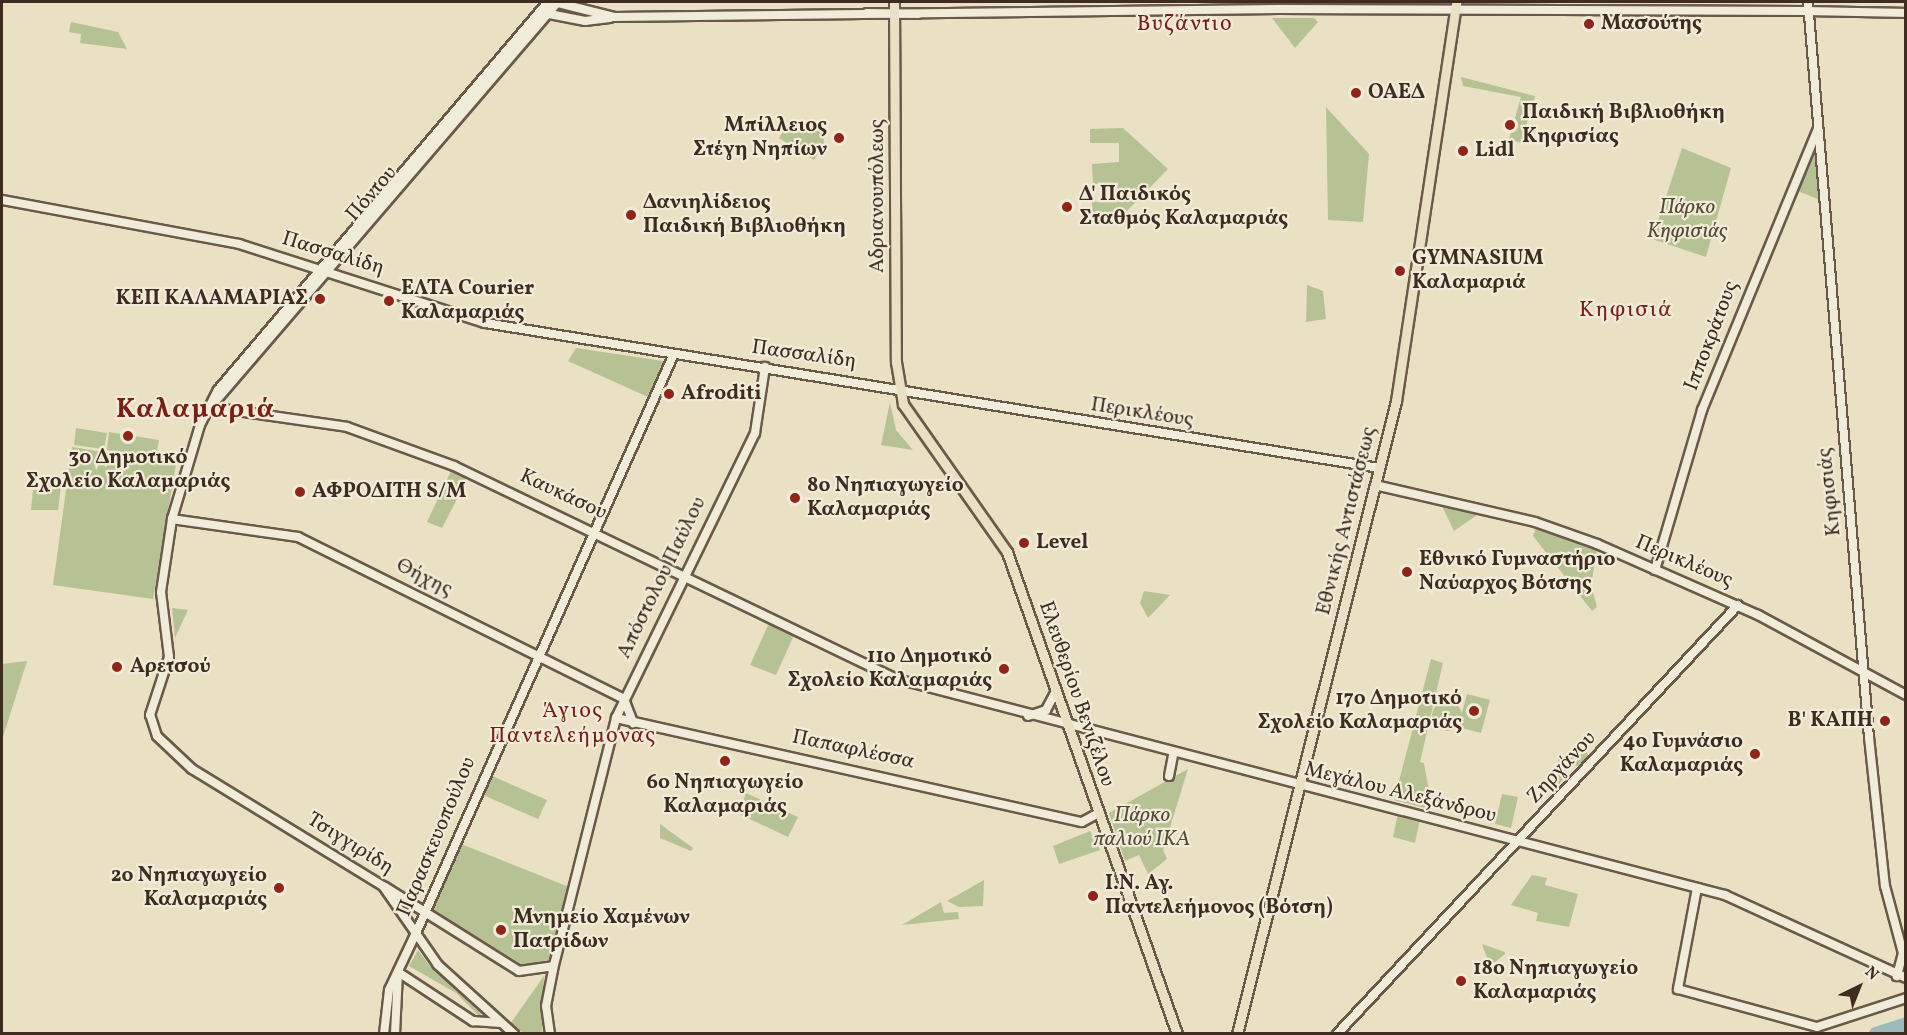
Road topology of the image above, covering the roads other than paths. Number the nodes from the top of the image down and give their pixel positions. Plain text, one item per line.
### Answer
1 (554, 2) edge
2 (1808, 2) edge
3 (1456, 6) edge
4 (895, 10) edge
5 (1809, 12) junction
6 (543, 13) junction
7 (1905, 13) edge
8 (614, 17) junction
9 (1821, 122) junction
10 (2, 200) edge
11 (324, 270) junction
12 (673, 356) junction
13 (765, 367) junction
14 (900, 390) junction
15 (209, 407) junction
16 (1379, 468) junction
17 (1375, 485) junction
18 (172, 519) junction
19 (595, 530) junction
20 (1655, 570) junction
21 (684, 574) junction
22 (1738, 605) junction
23 (169, 657) joint
24 (538, 657) junction
25 (882, 673) joint
26 (1864, 673) junction
27 (1055, 693) junction
28 (1905, 695) edge
29 (624, 699) junction
30 (1025, 717) junction
31 (616, 718) junction
32 (633, 723) junction
33 (1067, 727) junction
34 (1173, 754) junction
35 (1169, 776) dead end
36 (1298, 785) junction
37 (1099, 813) junction
38 (1519, 842) junction
39 (383, 886) junction
40 (1697, 888) junction
41 (425, 913) junction
42 (416, 933) junction
43 (554, 966) junction
44 (398, 972) junction
45 (1901, 977) edge
46 (1905, 998) edge
47 (501, 1023) junction
48 (384, 1034) edge
49 (394, 1034) edge
50 (514, 1034) edge
51 (550, 1034) edge
52 (1178, 1034) edge
53 (1237, 1034) edge
54 (1337, 1034) edge

1 - 6 main road, Πόντου
1 - 8 main road
2 - 5 main road, Κηφισιάς
3 - 4 main road
3 - 5 main road
3 - 16 main road, Εθνικής Αντιστάσεως
4 - 8 main road
4 - 14 main road, Αδριανουπόλεως
5 - 7 street
5 - 9 main road, Κηφισιάς
6 - 8 main road
6 - 11 main road, Πόντου
9 - 20 street, Ιπποκράτους
9 - 26 main road, Κηφισιάς
10 - 11 main road, Πασσαλίδη
11 - 12 main road, Πασσαλίδη
11 - 15 main road, Πόντου
12 - 13 main road, Πασσαλίδη
12 - 19 street, Παρασκευοπούλου
13 - 14 main road, Πασσαλίδη
13 - 21 main road, Απόστολου Παύλου
14 - 16 main road, Περικλέους
14 - 27 main road, Ελευθερίου Βενιζέλου
15 - 18 main road, Πόντου
15 - 19 main road, Καυκάσου
16 - 17 main road, Εθνικής Αντιστάσεως
17 - 20 street, Περικλέους
17 - 36 main road, Εθνικής Αντιστάσεως
18 - 23 main road, Πόντου
18 - 24 street, Θήχης
19 - 21 main road, Καυκάσου
19 - 24 street, Παρασκευοπούλου
20 - 22 street, Περικλέους
21 - 25 main road, Καυκάσου
21 - 29 main road, Απόστολου Παύλου
22 - 26 street, Περικλέους
22 - 38 street, Ζηργάνου
23 - 39 main road, Τσιγγιρίδη
24 - 29 street, Θήχης
24 - 41 street, Παρασκευοπούλου
25 - 30 main road, Μεγάλου Αλεξάνδρου
26 - 28 street, Περικλέους
26 - 45 main road, Κηφισιάς
27 - 30 main road
27 - 33 main road, Ελευθερίου Βενιζέλου
29 - 31 main road, Απόστολου Παύλου
29 - 32 street
30 - 33 main road, Μεγάλου Αλεξάνδρου
31 - 32 street, Παπαφλέσσα
31 - 43 main road, Απόστολου Παύλου
32 - 37 street, Παπαφλέσσα
33 - 34 main road, Μεγάλου Αλεξάνδρου
33 - 37 main road, Ελευθερίου Βενιζέλου
34 - 35 main road
34 - 36 main road, Μεγάλου Αλεξάνδρου
36 - 38 main road, Μεγάλου Αλεξάνδρου
36 - 53 main road, Εθνικής Αντιστάσεως
37 - 52 main road, Ελευθερίου Βενιζέλου
38 - 40 main road, Μεγάλου Αλεξάνδρου
38 - 54 street, Ζηργάνου
39 - 41 street, Τσιγγιρίδη
39 - 42 main road
40 - 45 main road, Μεγάλου Αλεξάνδρου
40 - 46 street
41 - 42 street, Παρασκευοπούλου
41 - 43 street, Τσιγγιρίδη
42 - 44 main road, Παρασκευοπούλου
42 - 47 main road
43 - 51 main road, Απόστολου Παύλου
44 - 47 street
44 - 48 main road, Παρασκευοπούλου
44 - 49 main road
47 - 50 main road

